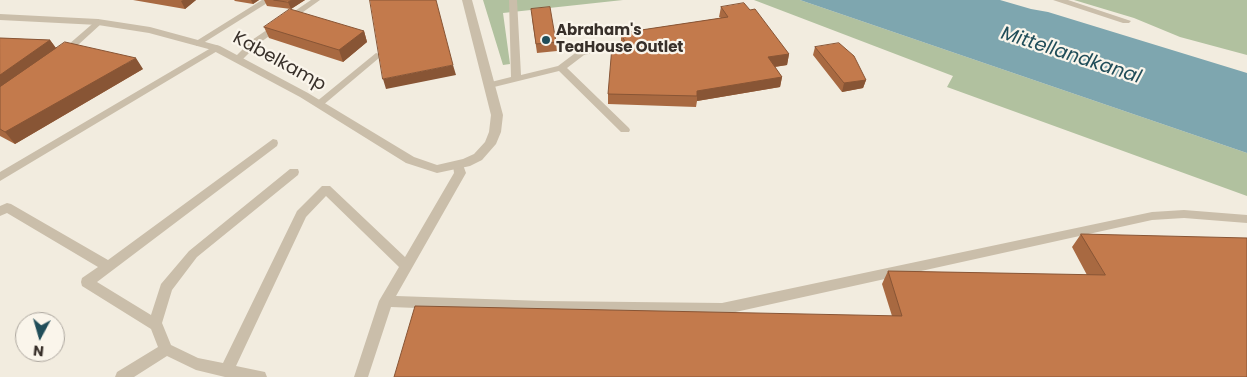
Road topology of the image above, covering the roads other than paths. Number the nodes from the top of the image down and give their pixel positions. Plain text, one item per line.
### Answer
1 (268, 0) edge
2 (316, 0) edge
3 (467, 0) edge
4 (513, 0) edge
5 (1058, 0) edge
6 (0, 17) edge
7 (1126, 21) dead end
8 (98, 22) junction
9 (198, 43) junction
10 (615, 46) edge
11 (216, 48) junction
12 (376, 56) edge
13 (56, 59) edge
14 (238, 59) junction
15 (562, 68) junction
16 (516, 80) junction
17 (490, 85) junction
18 (319, 104) junction
19 (625, 130) dead end
20 (273, 143) dead end
21 (458, 165) junction
22 (294, 172) dead end
23 (0, 177) edge
24 (0, 212) edge
25 (1247, 218) edge
26 (108, 266) junction
27 (406, 266) junction
28 (386, 301) junction
29 (155, 325) junction
30 (166, 349) junction
31 (226, 371) junction
32 (122, 377) edge
33 (260, 377) edge
34 (361, 377) edge

1 - 9 lane
2 - 14 lane
3 - 17 street
4 - 16 lane
5 - 7 street
6 - 8 street, Kabelkamp
8 - 9 street, Kabelkamp
8 - 13 lane
9 - 11 street, Kabelkamp
10 - 15 lane
11 - 14 street, Kabelkamp
11 - 23 lane
12 - 18 lane
14 - 18 street, Kabelkamp
15 - 16 lane
15 - 19 lane
16 - 17 lane
17 - 21 street, Kabelkamp
18 - 21 street, Kabelkamp
20 - 26 lane
21 - 27 lane
22 - 29 lane
24 - 26 lane
25 - 28 lane
26 - 29 lane
27 - 28 lane
27 - 31 lane
28 - 34 lane
29 - 30 lane
30 - 31 lane
30 - 32 lane
31 - 33 lane

